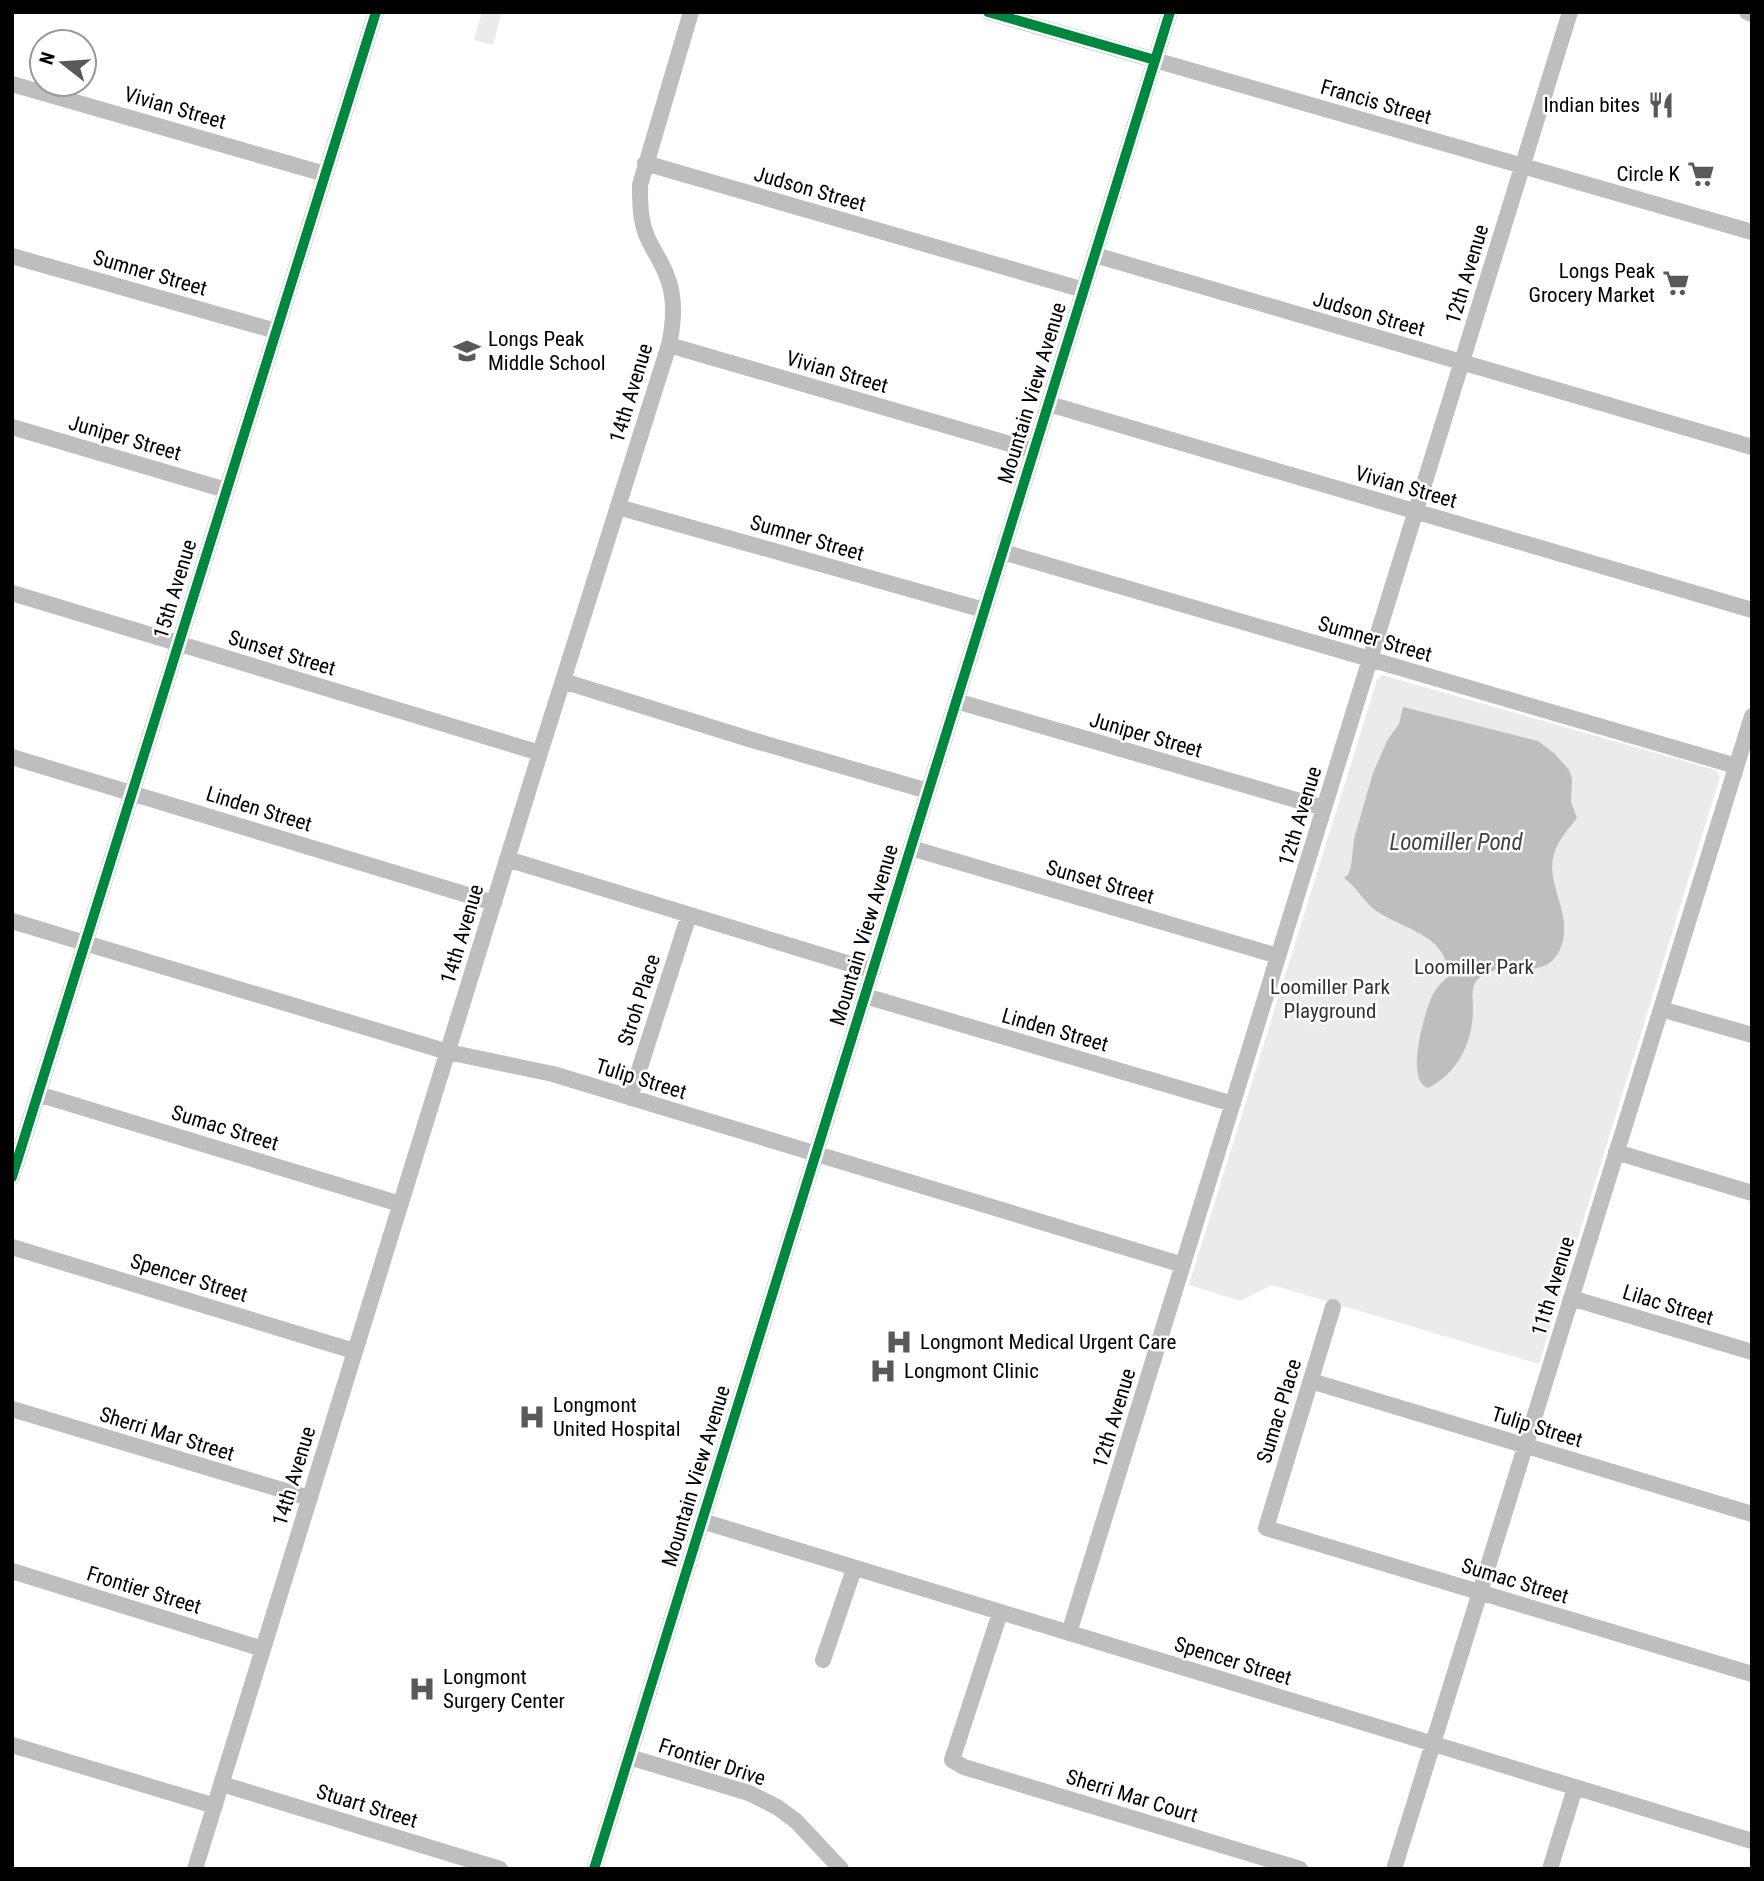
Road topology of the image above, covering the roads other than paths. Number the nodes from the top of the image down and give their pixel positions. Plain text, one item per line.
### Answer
1 (691, 12) edge
2 (1170, 12) edge
3 (1570, 12) edge
4 (374, 13) edge
5 (998, 14) edge
6 (1155, 60) junction
7 (12, 83) edge
8 (645, 163) junction
9 (1523, 166) junction
10 (325, 174) junction
11 (1752, 232) edge
12 (1095, 255) junction
13 (12, 256) edge
14 (1084, 290) junction
15 (276, 331) junction
16 (669, 345) junction
17 (1461, 363) junction
18 (1049, 404) junction
19 (12, 427) edge
20 (1752, 447) edge
21 (1034, 451) junction
22 (226, 490) junction
23 (618, 507) junction
24 (1416, 511) junction
25 (1003, 552) junction
26 (12, 593) edge
27 (984, 610) junction
28 (1752, 610) edge
29 (177, 643) junction
30 (1370, 659) junction
31 (563, 681) junction
32 (956, 701) junction
33 (1752, 716) edge
34 (540, 753) junction
35 (12, 757) edge
36 (1736, 766) junction
37 (132, 792) junction
38 (928, 792) junction
39 (1324, 808) junction
40 (911, 848) junction
41 (507, 859) junction
42 (494, 903) junction
43 (689, 915) junction
44 (12, 921) edge
45 (85, 943) junction
46 (1278, 956) junction
47 (873, 971) junction
48 (865, 996) junction
49 (1661, 1009) junction
50 (1752, 1035) edge
51 (448, 1052) junction
52 (38, 1094) junction
53 (631, 1098) junction
54 (1233, 1104) junction
55 (1616, 1152) junction
56 (815, 1156) junction
57 (12, 1177) edge
58 (1752, 1193) edge
59 (400, 1204) junction
60 (12, 1247) edge
61 (1183, 1265) junction
62 (1571, 1298) junction
63 (1333, 1307) dead end
64 (354, 1351) junction
65 (1752, 1352) edge
66 (1311, 1381) junction
67 (12, 1409) edge
68 (1525, 1446) junction
69 (309, 1498) junction
70 (1752, 1514) edge
71 (702, 1521) junction
72 (1266, 1528) joint
73 (854, 1569) junction
74 (12, 1571) edge
75 (1480, 1592) junction
76 (1000, 1613) junction
77 (1069, 1633) junction
78 (263, 1649) junction
79 (823, 1660) dead end
80 (1752, 1674) edge
81 (1433, 1744) junction
82 (12, 1745) edge
83 (629, 1757) junction
84 (222, 1784) junction
85 (1576, 1788) junction
86 (215, 1806) junction
87 (1752, 1842) edge
88 (195, 1869) edge
89 (500, 1869) edge
90 (594, 1869) edge
91 (841, 1869) edge
92 (1300, 1869) edge
93 (1394, 1869) edge
94 (1550, 1869) edge

1 - 8 street, 14th Avenue
2 - 6 street, Mountain View Avenue
3 - 9 street, 12th Avenue
4 - 10 street, 15th Avenue
5 - 6 street, Francis Street
6 - 9 street, Francis Street
6 - 12 street, Mountain View Avenue
7 - 10 street, Vivian Street
8 - 14 street, Judson Street
8 - 16 street, 14th Avenue
9 - 11 street, Francis Street
9 - 17 street, 12th Avenue
10 - 15 street, 15th Avenue
12 - 14 street, Mountain View Avenue
12 - 17 street, Judson Street
13 - 15 street, Sumner Street
14 - 18 street, Mountain View Avenue
15 - 22 street, 15th Avenue
16 - 21 street, Vivian Street
16 - 23 street, 14th Avenue
17 - 20 street, Judson Street
17 - 24 street, 12th Avenue
18 - 21 street, Mountain View Avenue
18 - 24 street, Vivian Street
19 - 22 street, Juniper Street
21 - 25 street, Mountain View Avenue
22 - 29 street, 15th Avenue
23 - 27 street, Sumner Street
23 - 31 street, 14th Avenue
24 - 28 street, Vivian Street
24 - 30 street, 12th Avenue
25 - 27 street, Mountain View Avenue
25 - 30 street, Sumner Street
26 - 29 street, Sunset Street
27 - 32 street, Mountain View Avenue
29 - 34 street, Sunset Street
29 - 37 street, 15th Avenue
30 - 36 street, Sumner Street
30 - 39 street, 12th Avenue
31 - 34 street, 14th Avenue
31 - 38 street
32 - 38 street, Mountain View Avenue
32 - 39 street, Juniper Street
33 - 36 street, 11th Avenue
34 - 41 street, 14th Avenue
35 - 37 street, Linden Street
36 - 49 street, 11th Avenue
37 - 42 street, Linden Street
37 - 45 street, 15th Avenue
38 - 40 street, Mountain View Avenue
39 - 46 street, 12th Avenue
40 - 46 street, Sunset Street
40 - 47 street, Mountain View Avenue
41 - 42 street, 14th Avenue
41 - 43 street
42 - 51 street, 14th Avenue
43 - 47 street
43 - 53 street, Stroh Place
44 - 45 street, Tulip Street
45 - 51 street, Tulip Street
45 - 52 street, 15th Avenue
46 - 54 street, 12th Avenue
47 - 48 street, Mountain View Avenue
48 - 54 street, Linden Street
48 - 56 street, Mountain View Avenue
49 - 50 street
49 - 55 street, 11th Avenue
51 - 53 street, Tulip Street
51 - 59 street, 14th Avenue
52 - 57 street, 15th Avenue
52 - 59 street, Sumac Street
53 - 56 street, Tulip Street
54 - 61 street, 12th Avenue
55 - 58 street
55 - 62 street, 11th Avenue
56 - 61 street, Tulip Street
56 - 71 street, Mountain View Avenue
59 - 64 street, 14th Avenue
60 - 64 street, Spencer Street
61 - 77 street, 12th Avenue
62 - 65 street, Lilac Street
62 - 68 street, 11th Avenue
63 - 66 street, Sumac Place
64 - 69 street, 14th Avenue
66 - 68 street, Tulip Street
66 - 72 street, Sumac Place
67 - 69 street, Sherri Mar Street
68 - 70 street, Tulip Street
68 - 75 street, 11th Avenue
69 - 78 street, 14th Avenue
71 - 73 street, Spencer Street
71 - 83 street, Mountain View Avenue
72 - 75 street, Sumac Street
73 - 76 street, Spencer Street
73 - 79 street
74 - 78 street, Frontier Street
75 - 80 street, Sumac Street
75 - 81 street, 11th Avenue
76 - 77 street, Spencer Street
76 - 92 street, Sherri Mar Court
77 - 81 street, Spencer Street
78 - 84 street, 14th Avenue
81 - 85 street, Spencer Street
81 - 93 street, 11th Avenue
82 - 86 street
83 - 90 street, Mountain View Avenue
83 - 91 street, Frontier Drive
84 - 86 street, 14th Avenue
84 - 89 street, Stuart Street
85 - 87 street, Spencer Street
85 - 94 street
86 - 88 street, 14th Avenue

